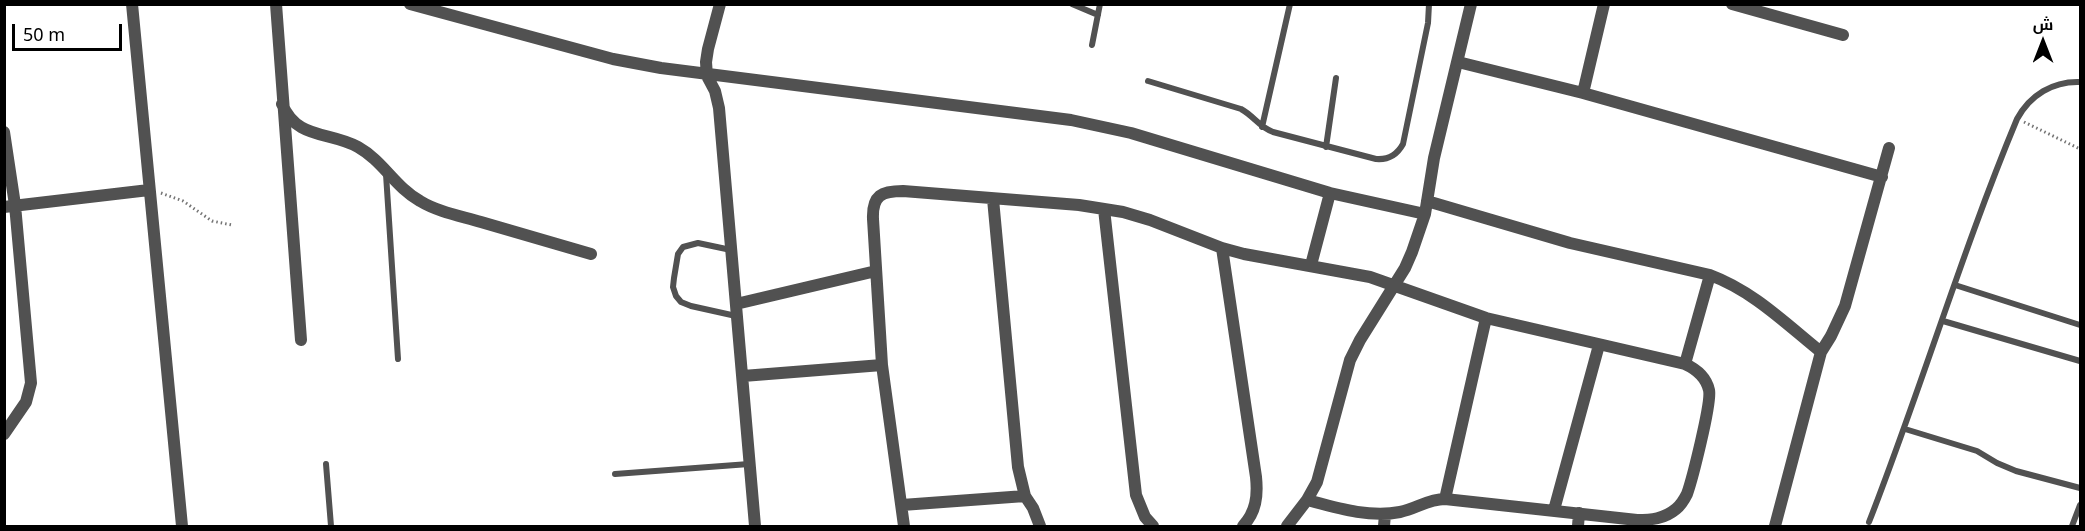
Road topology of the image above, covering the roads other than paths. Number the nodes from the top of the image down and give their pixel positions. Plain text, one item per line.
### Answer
1 (132, 4) edge
2 (276, 4) edge
3 (410, 4) edge
4 (720, 4) edge
5 (1072, 4) edge
6 (1100, 4) edge
7 (1290, 4) edge
8 (1429, 4) edge
9 (1472, 4) edge
10 (1604, 4) edge
11 (1732, 4) edge
12 (1098, 15) junction
13 (1843, 35) dead end
14 (1092, 45) dead end
15 (1458, 62) junction
16 (707, 76) junction
17 (1336, 78) dead end
18 (1148, 81) dead end
19 (2080, 82) edge
20 (1583, 93) junction
21 (282, 104) junction
22 (1262, 127) junction
23 (4, 132) edge
24 (1326, 147) junction
25 (1889, 148) dead end
26 (385, 170) junction
27 (1882, 177) junction
28 (149, 190) junction
29 (1330, 193) junction
30 (993, 199) junction
31 (1427, 201) junction
32 (10, 206) edge
33 (1104, 209) junction
34 (1425, 214) junction
35 (1222, 248) junction
36 (731, 250) junction
37 (591, 254) dead end
38 (1311, 265) junction
39 (876, 271) junction
40 (1710, 275) junction
41 (1395, 285) junction
42 (1955, 285) junction
43 (736, 310) junction
44 (1486, 318) junction
45 (1943, 321) junction
46 (2080, 325) edge
47 (301, 340) dead end
48 (1599, 345) junction
49 (1821, 352) junction
50 (398, 359) dead end
51 (2080, 361) edge
52 (882, 364) junction
53 (1685, 364) junction
54 (743, 376) junction
55 (1905, 429) junction
56 (4, 434) edge
57 (326, 464) dead end
58 (750, 464) junction
59 (615, 474) dead end
60 (2080, 488) edge
61 (1025, 496) junction
62 (1445, 499) junction
63 (1307, 500) junction
64 (902, 505) junction
65 (2080, 505) edge
66 (1554, 510) junction
67 (1579, 513) junction
68 (1384, 520) edge
69 (1869, 522) dead end
70 (182, 526) edge
71 (331, 526) edge
72 (755, 526) edge
73 (904, 526) edge
74 (1040, 526) edge
75 (1152, 526) edge
76 (1243, 526) edge
77 (1287, 526) edge
78 (1578, 526) edge
79 (1775, 526) edge
80 (2073, 526) edge

1 - 28 street
2 - 21 street
3 - 16 street
4 - 16 street
5 - 12 lane
6 - 12 lane
7 - 22 lane
8 - 24 lane
9 - 15 street
10 - 20 street
11 - 13 street
12 - 14 lane
15 - 20 street
15 - 31 street
16 - 29 street
16 - 36 street
17 - 24 lane
18 - 22 lane
19 - 42 lane
20 - 27 street
21 - 26 street
21 - 47 street
22 - 24 lane
23 - 32 street
25 - 27 street
26 - 37 street
26 - 50 lane
27 - 49 street
28 - 32 street
28 - 70 street
29 - 34 street
29 - 38 street
30 - 33 street
30 - 39 street
30 - 61 street
31 - 34 street
31 - 40 street
32 - 56 street
33 - 35 street
33 - 75 street
34 - 41 street
35 - 38 street
35 - 76 street
36 - 43 street
36 - 43 lane
38 - 41 street
39 - 43 street
39 - 52 street
40 - 49 street
40 - 53 street
41 - 44 street
41 - 63 street
42 - 45 lane
42 - 46 lane
43 - 54 street
44 - 48 street
44 - 62 street
45 - 51 lane
45 - 55 lane
48 - 53 street
48 - 66 street
49 - 79 street
52 - 54 street
52 - 64 street
53 - 67 street
54 - 58 street
55 - 60 lane
55 - 69 lane
57 - 71 lane
58 - 59 lane
58 - 72 street
61 - 64 street
61 - 74 street
62 - 66 street
62 - 68 street
63 - 68 street
63 - 77 street
64 - 73 street
65 - 80 lane
66 - 67 street
67 - 78 street

